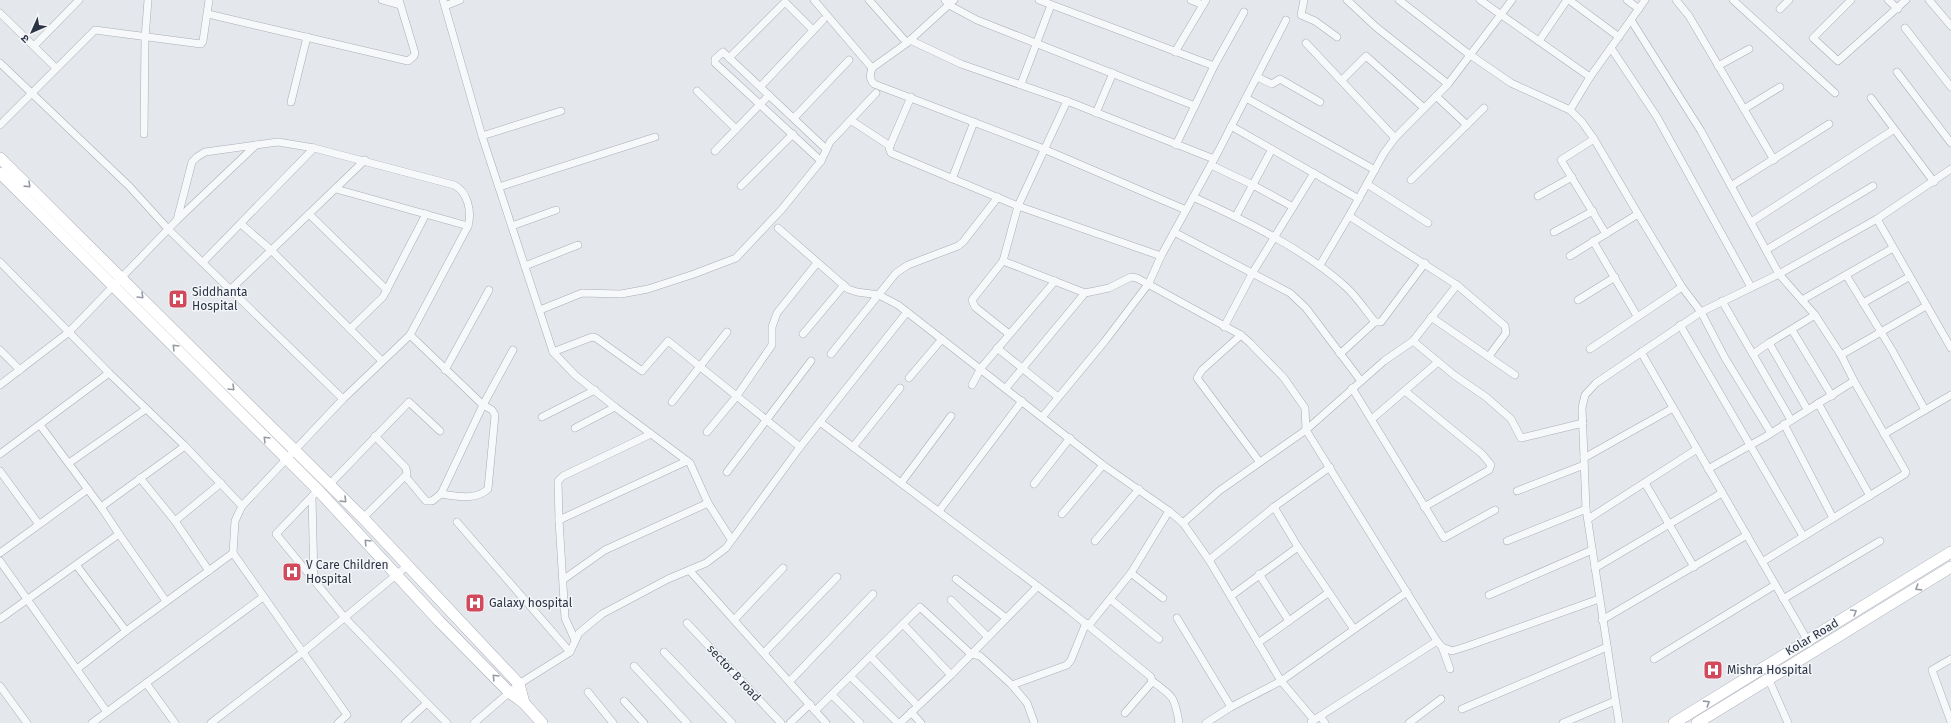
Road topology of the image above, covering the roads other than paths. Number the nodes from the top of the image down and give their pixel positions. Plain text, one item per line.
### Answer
1 (79, 0) edge
2 (148, 0) edge
3 (209, 0) edge
4 (382, 0) edge
5 (460, 0) edge
6 (814, 0) edge
7 (869, 0) edge
8 (1039, 0) edge
9 (1191, 0) edge
10 (1304, 0) edge
11 (1347, 0) edge
12 (1399, 0) edge
13 (1480, 0) edge
14 (1512, 0) edge
15 (1568, 0) edge
16 (1627, 0) edge
17 (1645, 0) edge
18 (1676, 0) edge
19 (1733, 0) edge
20 (1789, 0) edge
21 (1851, 0) edge
22 (1888, 0) edge
23 (1906, 0) edge
24 (1929, 0) edge
25 (400, 2) edge
26 (949, 2) edge
27 (444, 3) edge
28 (1204, 3) edge
29 (1051, 5) junction
30 (1639, 9) junction
31 (1898, 9) junction
32 (1780, 10) dead end
33 (1244, 12) dead end
34 (0, 13) edge
35 (1951, 13) edge
36 (208, 14) junction
37 (1501, 15) junction
38 (1945, 18) junction
39 (823, 20) dead end
40 (1286, 20) dead end
41 (1632, 20) junction
42 (1951, 26) edge
43 (1905, 28) dead end
44 (813, 30) junction
45 (307, 37) junction
46 (1336, 37) dead end
47 (1619, 37) junction
48 (145, 38) junction
49 (1539, 41) junction
50 (908, 42) junction
51 (1306, 43) dead end
52 (1036, 45) junction
53 (34, 46) junction
54 (1611, 48) junction
55 (1749, 49) dead end
56 (1175, 52) junction
57 (1470, 55) junction
58 (729, 58) junction
59 (849, 60) dead end
60 (0, 63) edge
61 (1214, 66) junction
62 (1718, 66) junction
63 (56, 68) junction
64 (872, 68) junction
65 (1897, 72) dead end
66 (1113, 73) junction
67 (1257, 77) junction
68 (1590, 77) junction
69 (1342, 80) junction
70 (1950, 83) edge
71 (1021, 84) junction
72 (1448, 84) junction
73 (761, 86) junction
74 (1780, 87) dead end
75 (697, 91) dead end
76 (876, 93) dead end
77 (1835, 93) dead end
78 (31, 94) junction
79 (769, 95) junction
80 (1436, 96) junction
81 (911, 97) junction
82 (1246, 98) junction
83 (1871, 98) dead end
84 (1067, 101) junction
85 (291, 102) dead end
86 (1320, 102) dead end
87 (760, 104) junction
88 (1195, 106) junction
89 (1424, 108) junction
90 (1484, 108) dead end
91 (1744, 109) junction
92 (1570, 110) junction
93 (562, 111) dead end
94 (1096, 113) junction
95 (794, 118) junction
96 (852, 121) junction
97 (974, 122) junction
98 (1829, 124) dead end
99 (0, 125) edge
100 (1467, 125) junction
101 (1231, 126) junction
102 (736, 129) junction
103 (1893, 130) junction
104 (144, 134) dead end
105 (793, 134) junction
106 (482, 136) junction
107 (655, 138) dead end
108 (1395, 138) junction
109 (1594, 139) junction
110 (1951, 143) edge
111 (257, 145) junction
112 (1176, 145) junction
113 (890, 146) junction
114 (314, 148) junction
115 (826, 149) junction
116 (1044, 149) junction
117 (1272, 149) junction
118 (715, 151) dead end
119 (0, 158) edge
120 (364, 160) junction
121 (1774, 160) junction
122 (821, 161) junction
123 (1212, 162) junction
124 (1375, 170) junction
125 (1951, 170) edge
126 (0, 173) edge
127 (1314, 173) junction
128 (1572, 177) junction
129 (952, 179) junction
130 (1411, 180) dead end
131 (1934, 182) junction
132 (1253, 184) junction
133 (1367, 184) junction
134 (741, 186) dead end
135 (1731, 186) junction
136 (1873, 186) dead end
137 (499, 187) junction
138 (336, 190) junction
139 (1538, 196) dead end
140 (998, 197) junction
141 (1194, 197) junction
142 (1359, 198) junction
143 (1018, 206) junction
144 (1293, 207) junction
145 (556, 210) dead end
146 (1186, 210) junction
147 (1593, 211) junction
148 (309, 214) junction
149 (426, 214) junction
150 (1638, 214) junction
151 (1236, 216) junction
152 (1349, 216) junction
153 (1877, 219) junction
154 (177, 220) junction
155 (1751, 222) junction
156 (1428, 223) dead end
157 (241, 224) junction
158 (468, 226) junction
159 (512, 226) junction
160 (778, 228) dead end
161 (169, 230) junction
162 (1174, 232) junction
163 (1554, 232) dead end
164 (1606, 234) junction
165 (1274, 238) junction
166 (1593, 241) junction
167 (578, 246) dead end
168 (1892, 248) junction
169 (271, 250) junction
170 (1766, 250) junction
171 (1161, 256) junction
172 (1570, 256) dead end
173 (1003, 261) junction
174 (0, 262) edge
175 (203, 262) junction
176 (817, 263) junction
177 (1425, 263) junction
178 (1320, 265) junction
179 (525, 266) junction
180 (1253, 272) junction
181 (1779, 274) junction
182 (1846, 274) junction
183 (1615, 277) junction
184 (1909, 277) junction
185 (118, 281) junction
186 (1054, 281) junction
187 (1149, 283) junction
188 (844, 285) junction
189 (1457, 285) junction
190 (1682, 287) junction
191 (1751, 287) junction
192 (231, 289) junction
193 (387, 290) junction
194 (489, 290) dead end
195 (1085, 293) junction
196 (879, 295) junction
197 (1578, 300) dead end
198 (1802, 300) junction
199 (1722, 301) junction
200 (1863, 303) junction
201 (1926, 306) junction
202 (540, 310) junction
203 (907, 312) junction
204 (1701, 312) junction
205 (1814, 315) junction
206 (1637, 316) junction
207 (1431, 317) junction
208 (1375, 322) junction
209 (1680, 325) junction
210 (1224, 327) junction
211 (350, 329) junction
212 (1792, 330) junction
213 (69, 332) junction
214 (727, 332) dead end
215 (1880, 332) junction
216 (803, 334) dead end
217 (1009, 334) junction
218 (410, 335) junction
219 (1241, 335) junction
220 (942, 339) junction
221 (1413, 341) junction
222 (1769, 344) junction
223 (997, 348) junction
224 (1951, 348) edge
225 (1590, 349) dead end
226 (0, 350) edge
227 (513, 350) dead end
228 (553, 352) junction
229 (1642, 352) junction
230 (832, 354) dead end
231 (1340, 354) junction
232 (1753, 354) junction
233 (1841, 355) junction
234 (1489, 356) junction
235 (382, 361) junction
236 (811, 361) dead end
237 (1438, 362) junction
238 (700, 367) junction
239 (981, 368) junction
240 (1023, 368) junction
241 (20, 370) junction
242 (445, 370) junction
243 (109, 374) junction
244 (1515, 375) dead end
245 (909, 378) dead end
246 (1361, 381) junction
247 (1854, 381) junction
248 (972, 384) dead end
249 (0, 385) edge
250 (900, 388) dead end
251 (1006, 388) junction
252 (1352, 388) junction
253 (595, 390) junction
254 (1405, 390) junction
255 (1951, 395) edge
256 (1832, 396) junction
257 (736, 397) junction
258 (1058, 397) junction
259 (343, 399) junction
260 (1022, 401) junction
261 (672, 402) dead end
262 (1818, 403) junction
263 (483, 405) junction
264 (615, 407) junction
265 (1673, 408) junction
266 (146, 409) junction
267 (1807, 409) junction
268 (1925, 410) junction
269 (951, 416) dead end
270 (1043, 416) junction
271 (542, 417) dead end
272 (767, 418) junction
273 (1372, 419) junction
274 (820, 422) junction
275 (1788, 422) junction
276 (1583, 423) junction
277 (40, 425) junction
278 (575, 428) dead end
279 (1306, 430) junction
280 (440, 431) dead end
281 (707, 432) dead end
282 (1771, 433) junction
283 (650, 434) junction
284 (1884, 434) junction
285 (375, 436) junction
286 (1070, 438) junction
287 (185, 446) junction
288 (1750, 446) junction
289 (800, 447) junction
290 (853, 447) junction
291 (1697, 449) junction
292 (0, 454) edge
293 (290, 456) junction
294 (686, 461) junction
295 (1584, 461) junction
296 (1259, 462) junction
297 (69, 463) junction
298 (1103, 465) junction
299 (1330, 467) junction
300 (1708, 469) junction
301 (0, 471) edge
302 (727, 472) dead end
303 (406, 477) junction
304 (140, 478) junction
305 (901, 482) junction
306 (221, 483) junction
307 (1645, 483) junction
308 (1034, 484) dead end
309 (329, 485) junction
310 (88, 489) junction
311 (1139, 489) junction
312 (1517, 491) dead end
313 (315, 493) junction
314 (1722, 493) junction
315 (440, 494) junction
316 (1870, 496) junction
317 (708, 504) junction
318 (102, 506) junction
319 (242, 506) junction
320 (1274, 507) junction
321 (1424, 507) junction
322 (1586, 509) junction
323 (1495, 510) dead end
324 (939, 511) junction
325 (1169, 511) junction
326 (1062, 514) dead end
327 (363, 518) junction
328 (1833, 518) junction
329 (1588, 519) junction
330 (559, 520) junction
331 (175, 521) junction
332 (457, 522) dead end
333 (38, 523) junction
334 (1183, 523) junction
335 (1670, 524) junction
336 (119, 534) junction
337 (1747, 535) junction
338 (1803, 536) junction
339 (731, 539) junction
340 (1880, 541) dead end
341 (1095, 542) dead end
342 (1506, 542) dead end
343 (1298, 547) junction
344 (1592, 550) junction
345 (1951, 552) edge
346 (0, 553) edge
347 (233, 553) junction
348 (1209, 560) junction
349 (0, 561) edge
350 (1762, 562) junction
351 (77, 566) junction
352 (407, 566) junction
353 (1694, 567) junction
354 (1951, 567) edge
355 (783, 568) dead end
356 (1595, 568) junction
357 (209, 571) junction
358 (690, 571) junction
359 (1131, 572) junction
360 (397, 574) junction
361 (1259, 574) junction
362 (838, 577) dead end
363 (564, 579) junction
364 (956, 579) dead end
365 (314, 581) junction
366 (1775, 585) junction
367 (1037, 587) junction
368 (1328, 592) junction
369 (1407, 592) junction
370 (873, 594) dead end
371 (1489, 595) dead end
372 (1231, 596) junction
373 (263, 597) junction
374 (28, 598) junction
375 (1163, 598) dead end
376 (1110, 599) junction
377 (1598, 599) junction
378 (1784, 599) junction
379 (951, 600) dead end
380 (166, 601) junction
381 (345, 618) junction
382 (1006, 618) junction
383 (1177, 618) dead end
384 (0, 619) edge
385 (734, 620) junction
386 (1602, 620) junction
387 (1289, 621) junction
388 (687, 623) dead end
389 (903, 624) junction
390 (1087, 624) junction
391 (1353, 628) junction
392 (126, 631) junction
393 (988, 637) junction
394 (1159, 639) dead end
395 (575, 640) junction
396 (1808, 640) junction
397 (1437, 641) junction
398 (1258, 642) junction
399 (1442, 647) junction
400 (1607, 647) junction
401 (303, 652) junction
402 (570, 652) junction
403 (664, 652) dead end
404 (1814, 652) junction
405 (764, 653) junction
406 (971, 654) junction
407 (871, 657) junction
408 (1654, 659) dead end
409 (1951, 659) edge
410 (634, 666) dead end
411 (77, 669) junction
412 (1450, 669) dead end
413 (951, 675) junction
414 (851, 677) junction
415 (1768, 680) junction
416 (790, 681) junction
417 (1152, 681) junction
418 (1281, 681) junction
419 (146, 683) junction
420 (519, 684) junction
421 (1012, 685) junction
422 (0, 686) edge
423 (509, 692) junction
424 (588, 692) dead end
425 (832, 695) junction
426 (1441, 699) dead end
427 (624, 701) dead end
428 (1615, 701) junction
429 (427, 703) junction
430 (524, 703) junction
431 (810, 704) junction
432 (917, 705) junction
433 (1231, 707) junction
434 (1462, 709) dead end
435 (815, 711) junction
436 (107, 712) junction
437 (911, 712) junction
438 (1125, 713) dead end
439 (1315, 720) edge
440 (1034, 722) edge
441 (1951, 722) edge
442 (27, 723) edge
443 (92, 723) edge
444 (175, 723) edge
445 (211, 723) edge
446 (338, 723) edge
447 (405, 723) edge
448 (447, 723) edge
449 (474, 723) edge
450 (541, 723) edge
451 (613, 723) edge
452 (644, 723) edge
453 (687, 723) edge
454 (732, 723) edge
455 (781, 723) edge
456 (790, 723) edge
457 (826, 723) edge
458 (860, 723) edge
459 (899, 723) edge
460 (921, 723) edge
461 (1179, 723) edge
462 (1206, 723) edge
463 (1325, 723) edge
464 (1409, 723) edge
465 (1563, 723) edge
466 (1619, 723) edge
467 (1674, 723) edge
468 (1697, 723) edge
469 (1788, 723) edge

1 - 53 street
2 - 48 street
3 - 36 street
4 - 25 street
5 - 27 street
6 - 64 street
7 - 50 street
8 - 29 street
9 - 28 street
10 - 46 street
11 - 72 street
12 - 57 street
13 - 37 street
14 - 37 street
15 - 47 street
15 - 49 street
16 - 30 street
17 - 30 street
18 - 62 street
19 - 77 street
20 - 32 street
21 - 31 street
22 - 31 street
23 - 31 street
24 - 38 street
25 - 45 street
26 - 50 street
26 - 52 street
27 - 106 street
28 - 56 street
29 - 52 street
29 - 56 street
30 - 41 street
33 - 61 street
34 - 53 street
35 - 38 street
36 - 45 street
36 - 48 street
37 - 49 street
37 - 57 street
38 - 42 street
39 - 44 street
40 - 67 street
41 - 47 street
41 - 135 street
43 - 70 street
44 - 58 street
44 - 73 street
45 - 85 street
47 - 54 street
48 - 63 street
48 - 104 street
49 - 68 street
50 - 64 street
50 - 71 street
51 - 69 street
52 - 66 street
52 - 71 street
53 - 63 street
54 - 68 street
54 - 191 street
55 - 62 street
56 - 61 street
57 - 72 street
57 - 92 street
58 - 73 street
58 - 87 street
59 - 95 street
60 - 78 street
61 - 88 street
62 - 91 street
63 - 78 street
64 - 81 street
65 - 110 street
66 - 88 street
66 - 94 street
67 - 82 street
67 - 86 street
68 - 92 street
69 - 89 street
69 - 108 street
71 - 84 street
72 - 80 street
73 - 79 street
74 - 91 street
75 - 102 street
76 - 96 street
78 - 99 street
78 - 161 street
79 - 87 street
79 - 95 street
80 - 89 street
80 - 100 street
81 - 97 street
81 - 113 street
82 - 101 street
82 - 124 street
83 - 103 street
84 - 94 street
84 - 116 street
87 - 102 street
87 - 105 street
88 - 112 street
89 - 108 street
90 - 100 street
91 - 121 street
92 - 109 street
93 - 106 street
94 - 112 street
95 - 115 street
96 - 113 street
96 - 115 street
97 - 116 street
97 - 129 street
98 - 121 street
100 - 130 street
101 - 117 street
101 - 123 street
102 - 118 street
103 - 131 street
103 - 155 street
105 - 122 street
105 - 134 street
106 - 137 street
107 - 137 street
108 - 124 street
109 - 128 street
109 - 150 street
111 - 114 street
111 - 154 street
111 - 154 street
112 - 123 street
113 - 129 street
114 - 120 street
114 - 157 street
115 - 122 street
116 - 143 street
116 - 146 street
117 - 127 street
117 - 132 street
119 -> 185 street
120 - 138 street
120 - 158 street
121 - 135 street
122 - 202 street
123 - 132 street
123 - 141 street
124 - 133 street
125 - 131 street
126 - 185 street
127 - 142 street
127 - 144 street
128 - 139 street
128 - 147 street
129 - 140 street
131 - 153 street
132 - 144 street
132 - 151 street
133 - 142 street
133 - 156 street
135 - 155 street
136 - 170 street
137 - 159 street
138 - 148 street
138 - 149 street
140 - 143 street
140 - 196 street
141 - 146 street
141 - 151 street
142 - 152 street
143 - 171 street
143 - 173 street
144 - 165 street
145 - 159 street
146 - 162 street
147 - 163 street
147 - 164 street
148 - 169 street
148 - 193 street
149 - 158 street
149 - 193 street
150 - 164 street
150 - 190 street
151 - 165 street
152 - 177 street
152 - 178 street
153 - 168 street
153 - 181 street
154 - 161 street
155 - 170 street
157 - 169 street
157 - 175 street
158 - 218 street
159 - 179 street
160 - 176 street
161 - 175 street
161 - 185 street
162 - 171 street
162 - 180 street
164 - 166 street
165 - 178 street
165 - 180 street
166 - 172 street
166 - 183 street
167 - 179 street
168 - 182 street
168 - 184 street
169 - 192 street
169 - 211 street
170 - 181 street
171 - 187 street
173 - 186 street
173 - 217 street
174 - 213 street
175 - 192 street
176 - 188 street
176 - 257 street
177 - 189 street
177 - 208 street
178 - 208 street
179 - 202 street
180 - 210 street
180 - 231 street
181 - 191 street
181 - 198 street
182 - 198 street
182 - 200 street
183 - 197 street
183 - 206 street
184 - 200 street
184 - 201 street
185 - 213 street
185 - 293 street
186 - 195 street
186 - 217 street
187 - 195 street
187 - 210 street
187 - 258 street
188 - 196 street
188 - 216 street
189 - 207 street
189 - 234 street
190 - 204 street
190 - 206 street
191 - 199 street
192 - 259 street
193 - 211 street
194 - 242 street
195 - 240 street
196 - 203 street
196 - 230 street
198 - 205 street
199 - 204 street
199 - 232 street
200 - 215 street
201 - 215 street
201 - 224 street
202 - 228 street
203 - 220 street
203 - 274 street
204 - 209 street
204 - 282 street
205 - 212 street
205 - 233 street
206 - 225 street
207 - 221 street
207 - 234 street
208 - 231 street
209 - 229 street
209 - 288 street
210 - 219 street
211 - 235 street
212 - 222 street
212 - 256 street
213 - 241 street
213 - 243 street
214 - 238 street
215 - 233 street
215 - 268 street
217 - 223 street
218 - 235 street
218 - 242 street
219 - 279 street
219 - 296 street
220 - 239 street
220 - 245 street
221 - 237 street
221 - 246 street
222 - 232 street
222 - 267 street
223 - 239 street
223 - 240 street
226 - 241 street
227 - 263 street
228 - 238 street
228 - 253 street
229 - 265 street
229 - 276 street
231 - 246 street
232 - 275 street
233 - 247 street
234 - 244 street
235 - 259 street
236 - 272 street
237 - 254 street
237 - 276 street
238 - 257 street
238 - 261 street
239 - 248 street
239 - 251 street
240 - 251 street
240 - 258 street
241 - 249 street
242 - 263 street
243 - 266 street
243 - 277 street
246 - 252 street
247 - 256 street
247 - 284 street
250 - 290 street
251 - 260 street
252 - 273 street
252 - 279 street
253 - 264 street
253 - 271 street
254 - 273 street
254 - 321 street
255 - 268 street
256 - 262 street
257 - 272 street
257 - 281 street
258 - 270 street
259 - 293 street
260 - 270 street
260 - 324 street
262 - 267 street
262 - 316 street
263 - 315 street
263 - 315 street
264 - 278 street
264 - 283 street
265 - 291 street
265 - 295 street
266 - 287 street
266 - 297 street
267 - 275 street
268 - 284 street
269 - 305 street
270 - 286 street
272 - 289 street
272 - 302 street
273 - 321 street
274 - 289 street
274 - 290 street
275 - 282 street
275 - 328 street
276 - 295 street
277 - 292 street
277 - 297 street
279 - 296 street
279 - 299 street
280 - 285 street
282 - 288 street
283 - 294 street
283 - 330 street
284 - 316 street
285 - 303 street
285 - 309 street
286 - 298 street
286 - 308 street
287 - 304 street
287 - 306 street
288 - 300 street
288 - 338 street
289 - 339 street
290 - 305 street
291 - 300 street
291 - 307 street
293 - 309 street
293 - 313 street
293 - 319 street
294 - 317 street
294 - 330 street
295 - 312 street
295 - 322 street
296 - 334 street
297 - 310 street
298 - 311 street
298 - 326 street
299 - 320 street
299 - 369 street
300 - 314 street
301 - 333 street
303 - 315 street
303 - 327 street
304 - 318 street
304 - 331 street
305 - 324 street
306 - 319 street
306 - 331 street
307 - 329 street
307 - 335 street
309 -> 327 street
310 - 318 street
310 - 333 street
311 - 325 street
311 - 341 street
360 -> 313 street
313 - 365 street
313 - 365 street
314 - 335 street
314 - 337 street
316 - 328 street
317 - 339 street
317 - 363 street
318 - 336 street
319 - 347 street
320 - 343 street
320 - 348 street
321 - 323 street
322 - 329 street
322 - 342 street
324 - 367 street
325 - 334 street
325 - 359 street
327 - 352 street
328 - 338 street
329 - 344 street
330 - 363 street
331 - 357 street
332 - 402 street
333 - 346 street
334 - 348 street
335 - 353 street
335 - 356 street
336 - 351 street
336 - 380 street
337 - 350 street
337 - 353 street
338 - 350 street
339 - 358 street
340 - 378 street
343 - 361 street
343 - 368 street
344 - 356 street
344 - 371 street
396 -> 345 street, Kolar Road
347 - 357 street
347 - 373 street
348 - 372 street
349 - 374 street
350 - 366 street
351 - 374 street
351 - 392 street
352 - 360 street
352 - 420 street
353 - 386 street
354 -> 404 street, Kolar Road
355 - 385 street
356 - 377 street
357 - 380 street
358 - 385 street
358 - 395 street
359 - 375 street
359 - 376 street
360 - 381 street
423 -> 360 street
361 - 372 street
361 - 387 street
362 - 405 street
363 - 395 street
364 - 382 street
365 - 381 street
366 - 378 street
366 - 408 street
367 - 382 street
367 - 390 street
368 - 387 street
368 - 391 street
369 - 391 street
369 - 397 street
370 - 416 street
372 - 398 street
373 - 401 street
373 - 419 street
374 - 384 street
374 - 411 street
376 - 390 street
376 - 394 street
377 - 386 street
377 - 399 street
378 - 396 street
379 - 393 street
380 - 392 street
381 - 401 street
381 - 429 street
382 - 393 street
383 - 433 street
385 - 405 street
386 - 400 street
387 - 398 street
388 - 455 street, sector B road
389 - 406 street
389 - 407 street
389 - 413 street
390 - 417 street
390 - 421 street
391 - 418 street
392 - 411 street
393 - 406 street
395 - 402 street
396 - 404 street
467 -> 396 street, Kolar Road
397 - 399 street
397 - 439 street
398 - 418 street
399 - 412 street
400 - 428 street
400 - 434 street
401 - 445 street
401 - 446 street
402 - 420 street
403 - 454 street
404 - 415 street, Kolar Road
405 - 416 street
406 - 413 street
406 - 421 street
407 - 414 street
407 - 432 street
409 - 441 street
410 - 453 street
411 - 436 street
413 - 432 street
414 - 425 street
414 - 459 street
415 - 468 street, Kolar Road
415 - 469 street
416 - 431 street
417 - 438 street
417 - 461 street
418 - 433 street
418 - 439 street
419 - 436 street
419 - 444 street
420 - 423 street
420 - 430 street
421 - 440 street
422 - 442 street
423 - 430 street
423 - 449 street
424 - 451 street
425 - 435 street
425 - 458 street
426 - 464 street
427 - 452 street
428 - 465 street
428 - 466 street
429 - 447 street
429 - 448 street
430 - 450 street
431 - 435 street
431 - 456 street
432 - 437 street
433 - 462 street
435 - 457 street
436 - 443 street
437 - 459 street
437 - 460 street
439 - 463 street

